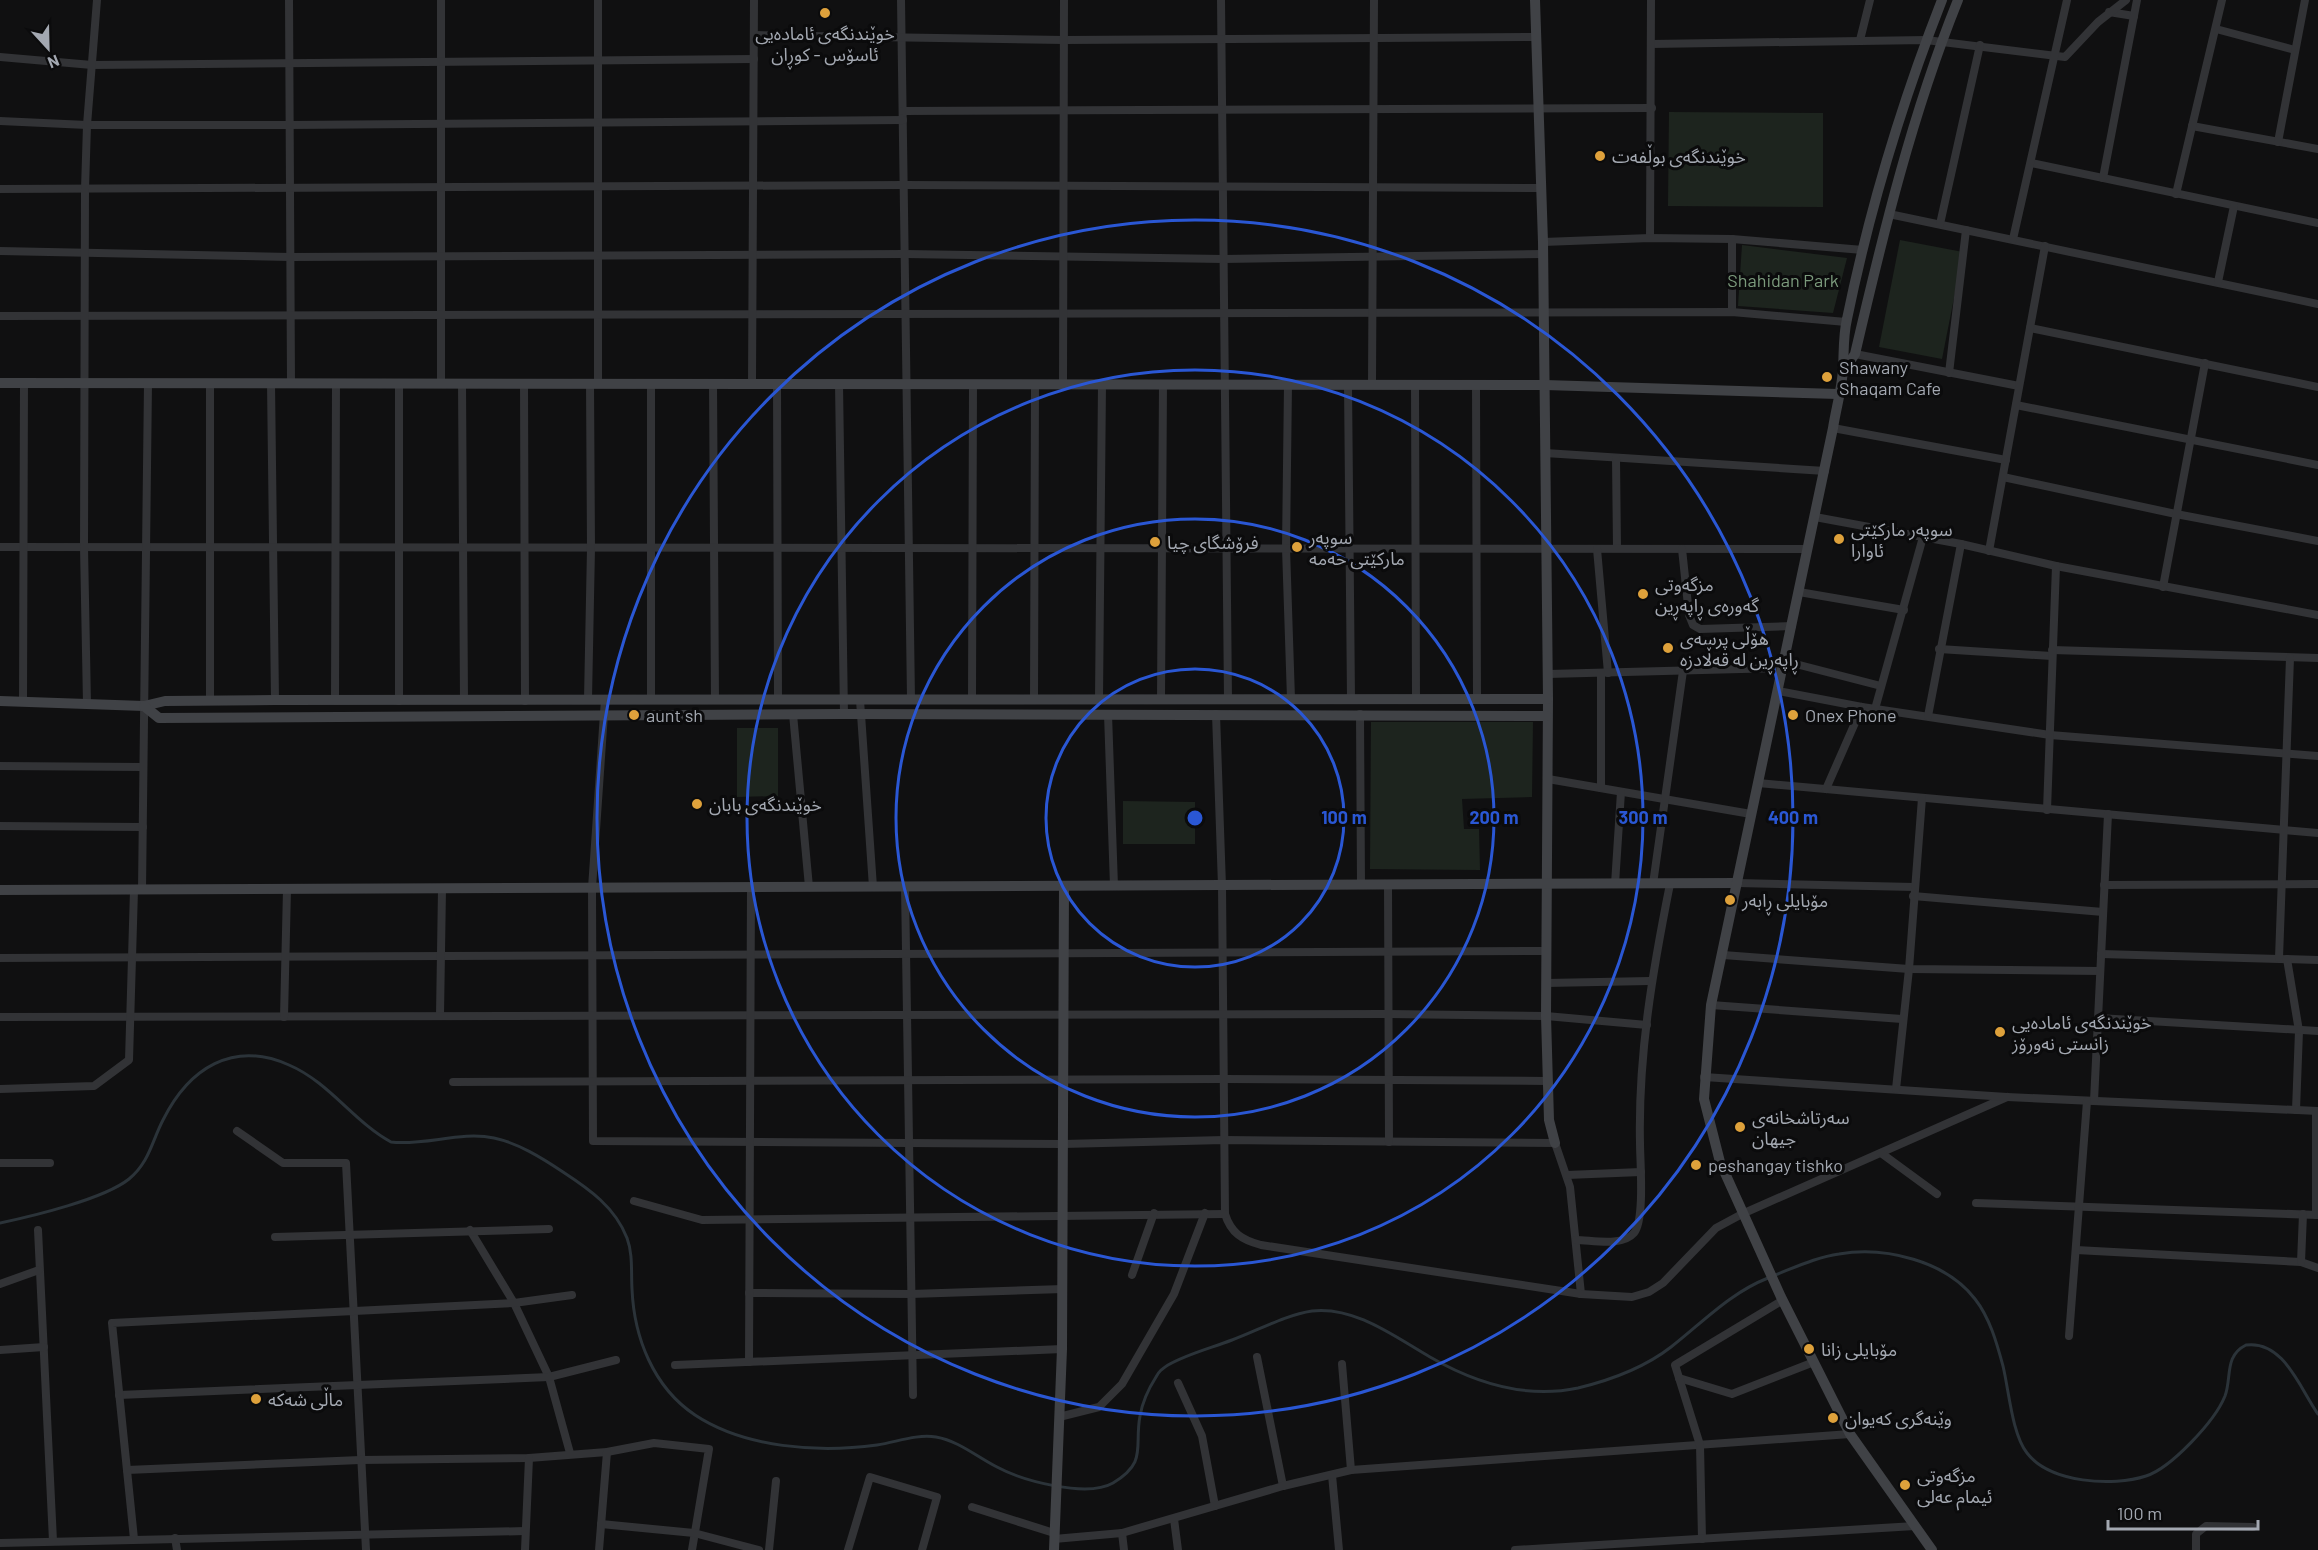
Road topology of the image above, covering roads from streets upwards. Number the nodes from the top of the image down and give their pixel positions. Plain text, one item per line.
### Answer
1 (97, 0) edge
2 (289, 0) edge
3 (441, 0) edge
4 (598, 0) edge
5 (754, 0) edge
6 (901, 0) edge
7 (1064, 0) edge
8 (1221, 0) edge
9 (1374, 0) edge
10 (1535, 0) edge
11 (1651, 0) edge
12 (1870, 0) edge
13 (1942, 0) edge
14 (1958, 0) edge
15 (2067, 0) edge
16 (2126, 0) edge
17 (2137, 0) edge
18 (2223, 0) edge
19 (2305, 0) edge
20 (2109, 12) junction
21 (2134, 16) junction
22 (2216, 29) junction
23 (754, 35) junction
24 (902, 37) junction
25 (1374, 38) junction
26 (1536, 38) junction
27 (1221, 39) junction
28 (1926, 39) junction
29 (1064, 40) junction
30 (1860, 40) junction
31 (1942, 40) junction
32 (1651, 44) junction
33 (1980, 45) junction
34 (2295, 50) junction
35 (2055, 55) junction
36 (1, 59) edge
37 (754, 59) junction
38 (598, 61) junction
39 (441, 62) junction
40 (290, 63) junction
41 (92, 65) junction
42 (1652, 108) junction
43 (1373, 109) junction
44 (1064, 110) junction
45 (1222, 110) junction
46 (1539, 110) junction
47 (903, 115) junction
48 (0, 121) edge
49 (754, 121) junction
50 (598, 122) junction
51 (441, 124) junction
52 (87, 125) junction
53 (290, 125) junction
54 (2192, 126) junction
55 (2278, 141) junction
56 (2318, 149) edge
57 (2031, 164) junction
58 (2103, 178) junction
59 (904, 185) junction
60 (290, 186) junction
61 (441, 186) junction
62 (598, 187) junction
63 (753, 187) junction
64 (1064, 187) junction
65 (1223, 187) junction
66 (1373, 188) junction
67 (1542, 188) junction
68 (0, 189) edge
69 (85, 189) junction
70 (2176, 194) junction
71 (2235, 206) junction
72 (1889, 214) junction
73 (2318, 223) edge
74 (1940, 224) junction
75 (1966, 230) junction
76 (1650, 238) junction
77 (1732, 239) junction
78 (2013, 240) junction
79 (2045, 246) junction
80 (1543, 248) junction
81 (1863, 250) junction
82 (0, 251) edge
83 (85, 252) junction
84 (905, 254) junction
85 (753, 255) junction
86 (1064, 255) junction
87 (441, 256) junction
88 (598, 256) junction
89 (290, 257) junction
90 (1372, 257) junction
91 (1223, 259) junction
92 (2218, 282) junction
93 (2318, 303) edge
94 (1732, 312) junction
95 (291, 314) junction
96 (441, 314) junction
97 (598, 314) junction
98 (752, 314) junction
99 (906, 314) junction
100 (1063, 314) junction
101 (1224, 314) junction
102 (1372, 315) junction
103 (1543, 315) junction
104 (0, 316) edge
105 (85, 317) junction
106 (1846, 322) junction
107 (2030, 328) junction
108 (1855, 354) junction
109 (2205, 363) junction
110 (1844, 371) junction
111 (1949, 374) junction
112 (148, 382) junction
113 (0, 383) edge
114 (24, 383) junction
115 (210, 383) junction
116 (271, 383) junction
117 (291, 383) junction
118 (336, 383) junction
119 (399, 383) junction
120 (441, 383) junction
121 (462, 383) junction
122 (524, 383) junction
123 (594, 383) junction
124 (713, 383) junction
125 (752, 383) junction
126 (777, 383) junction
127 (907, 383) junction
128 (84, 384) junction
129 (651, 384) junction
130 (839, 384) junction
131 (973, 384) junction
132 (1035, 384) junction
133 (1063, 384) junction
134 (1102, 384) junction
135 (1163, 384) junction
136 (1225, 384) junction
137 (1288, 384) junction
138 (1348, 384) junction
139 (1372, 384) junction
140 (1415, 384) junction
141 (1476, 385) junction
142 (1545, 385) junction
143 (2019, 386) junction
144 (2318, 387) edge
145 (1839, 394) junction
146 (2016, 405) junction
147 (1833, 428) junction
148 (2191, 439) junction
149 (1545, 453) junction
150 (1616, 458) junction
151 (2006, 459) junction
152 (2318, 465) edge
153 (1825, 471) junction
154 (2003, 477) junction
155 (2176, 514) junction
156 (1815, 517) junction
157 (1923, 537) junction
158 (2318, 541) edge
159 (1961, 544) junction
160 (0, 547) edge
161 (24, 547) junction
162 (84, 547) junction
163 (146, 547) junction
164 (210, 547) junction
165 (273, 547) junction
166 (336, 547) junction
167 (399, 548) junction
168 (463, 548) junction
169 (525, 548) junction
170 (591, 548) junction
171 (651, 548) junction
172 (714, 548) junction
173 (777, 548) junction
174 (841, 548) junction
175 (909, 548) junction
176 (974, 548) junction
177 (1035, 548) junction
178 (1102, 548) junction
179 (1163, 548) junction
180 (1226, 548) junction
181 (1286, 548) junction
182 (1350, 548) junction
183 (1416, 548) junction
184 (1617, 548) junction
185 (1477, 549) junction
186 (1544, 549) junction
187 (1598, 549) junction
188 (1682, 549) junction
189 (1808, 549) junction
190 (1989, 551) junction
191 (2056, 566) junction
192 (2163, 587) junction
193 (1799, 592) junction
194 (1904, 609) junction
195 (2318, 615) edge
196 (1792, 626) junction
197 (1939, 649) junction
198 (2052, 653) junction
199 (2290, 658) junction
200 (2318, 658) edge
201 (1783, 665) junction
202 (1683, 671) junction
203 (1605, 673) junction
204 (1548, 674) junction
205 (1881, 686) junction
206 (1778, 691) junction
207 (588, 699) junction
208 (605, 699) junction
209 (651, 699) junction
210 (911, 699) junction
211 (941, 699) junction
212 (972, 699) junction
213 (1034, 699) junction
214 (1099, 699) junction
215 (1161, 699) junction
216 (1228, 699) junction
217 (1291, 699) junction
218 (1351, 699) junction
219 (1416, 699) junction
220 (1477, 699) junction
221 (1548, 699) junction
222 (210, 700) junction
223 (275, 700) junction
224 (335, 700) junction
225 (464, 700) junction
226 (715, 700) junction
227 (778, 700) junction
228 (843, 700) junction
229 (860, 700) junction
230 (0, 701) edge
231 (399, 701) junction
232 (525, 701) junction
233 (23, 702) junction
234 (87, 704) junction
235 (144, 706) junction
236 (1862, 707) junction
237 (1875, 709) junction
238 (604, 714) junction
239 (793, 714) junction
240 (844, 714) junction
241 (860, 714) junction
242 (941, 714) junction
243 (1108, 714) junction
244 (1216, 714) junction
245 (1360, 714) junction
246 (1547, 716) junction
247 (1928, 716) junction
248 (2050, 735) junction
249 (2288, 753) junction
250 (2318, 756) edge
251 (0, 766) edge
252 (144, 767) junction
253 (1548, 779) junction
254 (1758, 783) junction
255 (1601, 788) junction
256 (1826, 789) junction
257 (1621, 792) junction
258 (1922, 798) junction
259 (1664, 799) junction
260 (2047, 810) junction
261 (1751, 814) junction
262 (2108, 814) junction
263 (0, 826) edge
264 (143, 827) junction
265 (2283, 830) junction
266 (2318, 833) edge
267 (1547, 884) junction
268 (1615, 884) junction
269 (1653, 884) junction
270 (1670, 884) junction
271 (1737, 884) junction
272 (2281, 884) junction
273 (2318, 884) edge
274 (1222, 885) junction
275 (1361, 885) junction
276 (1388, 885) junction
277 (2104, 885) junction
278 (1064, 886) junction
279 (1114, 886) junction
280 (751, 887) junction
281 (809, 887) junction
282 (873, 887) junction
283 (904, 887) junction
284 (1914, 887) junction
285 (592, 888) junction
286 (287, 889) junction
287 (442, 889) junction
288 (0, 890) edge
289 (138, 890) junction
290 (1913, 896) junction
291 (2103, 912) junction
292 (1545, 951) junction
293 (1388, 952) junction
294 (1064, 953) junction
295 (1221, 953) junction
296 (906, 954) junction
297 (2101, 954) junction
298 (750, 955) junction
299 (1723, 955) junction
300 (441, 956) junction
301 (592, 956) junction
302 (132, 957) junction
303 (285, 957) junction
304 (0, 958) edge
305 (2283, 959) junction
306 (2318, 960) edge
307 (1909, 969) junction
308 (2100, 971) junction
309 (1650, 981) junction
310 (1546, 983) junction
311 (1711, 1005) junction
312 (1388, 1014) junction
313 (440, 1015) junction
314 (1222, 1015) junction
315 (591, 1016) junction
316 (906, 1016) junction
317 (1064, 1016) junction
318 (1546, 1016) junction
319 (0, 1017) edge
320 (284, 1017) junction
321 (750, 1017) junction
322 (130, 1018) junction
323 (2098, 1018) junction
324 (1902, 1019) junction
325 (1647, 1025) junction
326 (2299, 1031) junction
327 (2318, 1031) edge
328 (1704, 1077) junction
329 (1224, 1079) junction
330 (1389, 1079) junction
331 (592, 1080) junction
332 (908, 1080) junction
333 (750, 1081) junction
334 (1063, 1081) junction
335 (1547, 1081) junction
336 (453, 1082) dead end
337 (0, 1089) edge
338 (1896, 1089) junction
339 (2007, 1097) junction
340 (2090, 1101) junction
341 (2296, 1110) junction
342 (2317, 1111) edge
343 (237, 1131) dead end
344 (1224, 1140) junction
345 (750, 1142) junction
346 (1389, 1142) junction
347 (908, 1143) junction
348 (1555, 1143) junction
349 (1063, 1144) junction
350 (1881, 1153) junction
351 (0, 1163) edge
352 (50, 1163) dead end
353 (1641, 1172) junction
354 (1567, 1174) junction
355 (1937, 1194) dead end
356 (634, 1201) dead end
357 (1976, 1203) dead end
358 (2079, 1208) junction
359 (1154, 1213) junction
360 (1205, 1213) junction
361 (1225, 1214) junction
362 (1742, 1214) junction
363 (2303, 1214) junction
364 (1063, 1215) junction
365 (2317, 1215) edge
366 (910, 1217) junction
367 (748, 1220) junction
368 (549, 1229) dead end
369 (38, 1230) dead end
370 (470, 1230) junction
371 (350, 1234) junction
372 (275, 1237) dead end
373 (1576, 1240) junction
374 (2076, 1250) junction
375 (2301, 1262) junction
376 (2318, 1268) edge
377 (39, 1270) junction
378 (1132, 1275) dead end
379 (0, 1284) edge
380 (1063, 1289) junction
381 (749, 1293) junction
382 (911, 1293) junction
383 (1581, 1294) junction
384 (572, 1295) dead end
385 (1782, 1299) junction
386 (514, 1303) junction
387 (353, 1310) junction
388 (2069, 1336) dead end
389 (44, 1347) junction
390 (1062, 1349) junction
391 (0, 1350) edge
392 (912, 1355) junction
393 (1257, 1357) dead end
394 (616, 1360) dead end
395 (748, 1362) junction
396 (1814, 1362) junction
397 (1342, 1364) dead end
398 (675, 1365) dead end
399 (549, 1377) junction
400 (1679, 1378) junction
401 (1178, 1383) dead end
402 (357, 1385) junction
403 (119, 1395) junction
404 (912, 1395) dead end
405 (1059, 1417) junction
406 (1850, 1434) junction
407 (1700, 1445) junction
408 (607, 1452) junction
409 (570, 1453) junction
410 (528, 1458) junction
411 (360, 1460) junction
412 (127, 1470) junction
413 (1351, 1470) junction
414 (1332, 1475) junction
415 (776, 1481) dead end
416 (1283, 1486) junction
417 (1215, 1506) junction
418 (972, 1507) dead end
419 (1174, 1519) junction
420 (601, 1524) junction
421 (1915, 1526) junction
422 (2253, 1527) dead end
423 (525, 1531) junction
424 (694, 1533) junction
425 (1122, 1533) junction
426 (364, 1534) junction
427 (176, 1538) junction
428 (134, 1539) junction
429 (1702, 1539) junction
430 (1054, 1540) edge
431 (53, 1541) junction
432 (0, 1543) edge
433 (1671, 1546) edge
434 (1591, 1547) edge
435 (177, 1550) edge
436 (366, 1550) edge
437 (525, 1550) edge
438 (599, 1550) edge
439 (692, 1550) edge
440 (759, 1550) edge
441 (769, 1550) edge
442 (848, 1550) edge
443 (922, 1550) edge
444 (1124, 1550) edge
445 (1178, 1550) edge
446 (1339, 1550) edge
447 (1515, 1550) edge
448 (1932, 1550) edge
449 (2196, 1550) edge

1 - 41 street
2 - 40 street
3 - 39 street
4 - 38 street
5 - 23 street
6 - 24 street
7 - 29 street
8 - 27 street
9 - 25 street
10 - 26 street
11 - 32 street
12 - 30 street
13 - 28 street
14 - 31 street
15 - 35 street
16 - 20 street
17 - 21 street
18 - 22 street
19 - 34 street
20 - 21 street
20 - 35 street
21 - 58 street
22 - 34 street
22 - 54 street
23 - 24 street
23 - 37 street
24 - 29 street
24 - 47 street
25 - 26 street
25 - 27 street
25 - 43 street
26 - 46 street
27 - 29 street
27 - 45 street
28 - 30 street
28 - 31 street
28 - 81 street
29 - 44 street
30 - 32 street
31 - 33 street
31 - 72 street
32 - 42 street
33 - 35 street
33 - 74 street
34 - 55 street
35 - 57 street
36 - 41 street
37 - 38 street
37 - 49 street
38 - 39 street
38 - 50 street
39 - 40 street
39 - 51 street
40 - 41 street
40 - 53 street
41 - 52 street
42 - 46 street
42 - 76 street
43 - 45 street
43 - 46 street
43 - 66 street
44 - 45 street
44 - 47 street
44 - 64 street
45 - 65 street
46 - 67 street
47 - 49 street
47 - 59 street
48 - 52 street
49 - 50 street
49 - 63 street
50 - 51 street
50 - 62 street
51 - 53 street
51 - 61 street
52 - 53 street
52 - 69 street
53 - 60 street
54 - 55 street
54 - 70 street
55 - 56 street
57 - 58 street
57 - 78 street
58 - 70 street
59 - 63 street
59 - 64 street
59 - 84 street
60 - 61 street
60 - 69 street
60 - 89 street
61 - 62 street
61 - 87 street
62 - 63 street
62 - 88 street
63 - 85 street
64 - 65 street
64 - 86 street
65 - 66 street
65 - 91 street
66 - 67 street
66 - 90 street
67 - 80 street
68 - 69 street
69 - 83 street
70 - 71 street
71 - 73 street
71 - 92 street
72 - 74 street
72 - 108 street
74 - 75 street
75 - 78 street
75 - 111 street
76 - 77 street
76 - 80 street
77 - 81 street
77 - 94 street
78 - 79 street
79 - 92 street
79 - 107 street
80 - 90 street
80 - 103 street
81 - 106 street
82 - 83 street
83 - 89 street
83 - 105 street
84 - 85 street
84 - 86 street
84 - 99 street
85 - 88 street
85 - 98 street
86 - 91 street
86 - 100 street
87 - 88 street
87 - 89 street
87 - 96 street
88 - 97 street
89 - 95 street
90 - 91 street
90 - 102 street
91 - 101 street
92 - 93 street
94 - 103 street
94 - 106 street
95 - 96 street
95 - 105 street
95 - 117 street
96 - 97 street
96 - 120 street
97 - 98 street
97 - 123 street
98 - 99 street
98 - 125 street
99 - 100 street
99 - 127 street
100 - 101 street
100 - 133 street
101 - 102 street
101 - 136 street
102 - 103 street
102 - 139 street
103 - 142 street
104 - 105 street
105 - 128 street
106 - 110 street
107 - 109 street
107 - 143 street
108 - 110 street
108 - 111 street
109 - 144 street
109 - 148 street
110 - 145 street
111 - 143 street
112 - 115 street
112 - 128 street
112 - 163 street
113 - 114 street
114 - 128 street
114 - 161 street
115 - 116 street
115 - 164 street
116 - 117 street
116 - 165 street
117 - 118 street
118 - 119 street
118 - 166 street
119 - 120 street
119 - 167 street
120 - 121 street
121 - 122 street
121 - 168 street
122 - 123 street
122 - 169 street
123 - 129 street
123 - 170 street
124 - 125 street
124 - 129 street
124 - 172 street
125 - 126 street
126 - 130 street
126 - 173 street
127 - 130 street
127 - 131 street
127 - 175 street
128 - 162 street
129 - 171 street
130 - 174 street
131 - 132 street
131 - 176 street
132 - 133 street
132 - 177 street
133 - 134 street
134 - 135 street
134 - 178 street
135 - 136 street
135 - 179 street
136 - 137 street
136 - 180 street
137 - 138 street
137 - 181 street
138 - 139 street
138 - 182 street
139 - 140 street
140 - 141 street
140 - 183 street
141 - 142 street
141 - 185 street
142 - 145 street
142 - 149 street
143 - 146 street
145 - 147 street
146 - 148 street
146 - 151 street
147 - 151 street
147 - 153 street
148 - 152 street
148 - 155 street
149 - 150 street
149 - 186 street
150 - 153 street
150 - 184 street
151 - 154 street
153 - 156 street
154 - 155 street
154 - 190 street
155 - 158 street
155 - 192 street
156 - 157 street
156 - 189 street
157 - 159 street
157 - 194 street
159 - 190 street
159 - 197 street
160 - 161 street
161 - 162 street
161 - 233 street
162 - 163 street
162 - 234 street
163 - 164 street
163 - 235 street
164 - 165 street
164 - 222 street
165 - 166 street
165 - 223 street
166 - 167 street
166 - 224 street
167 - 168 street
167 - 231 street
168 - 169 street
168 - 225 street
169 - 170 street
169 - 232 street
170 - 171 street
170 - 207 street
171 - 172 street
171 - 209 street
172 - 173 street
172 - 226 street
173 - 174 street
173 - 227 street
174 - 175 street
174 - 228 street
175 - 176 street
175 - 210 street
176 - 177 street
176 - 212 street
177 - 178 street
177 - 213 street
178 - 179 street
178 - 214 street
179 - 180 street
179 - 215 street
180 - 181 street
180 - 216 street
181 - 182 street
181 - 217 street
182 - 183 street
182 - 218 street
183 - 185 street
183 - 219 street
184 - 187 street
184 - 188 street
185 - 186 street
185 - 220 street
186 - 187 street
186 - 204 street
187 - 203 street
188 - 189 street
188 - 196 street
189 - 193 street
190 - 191 street
191 - 192 street
191 - 198 street
192 - 195 street
193 - 194 street
193 - 196 street
194 - 205 street
196 - 201 street
197 - 198 street
197 - 247 street
198 - 199 street
198 - 248 street
199 - 200 street
199 - 249 street
201 - 202 street
201 - 205 street
201 - 206 street
202 - 203 street
202 - 259 street
203 - 204 street
203 - 255 street
204 - 221 street
205 - 237 street
206 - 236 street
206 - 254 street
207 - 208 street
207 - 232 street
208 - 209 street
208 - 238 street
209 - 226 street
210 - 211 street
210 - 229 street
211 - 212 street
211 - 242 street
212 - 213 street
213 - 214 street
214 - 215 street
215 - 216 street
216 - 217 street
217 - 218 street
218 - 219 street
219 - 220 street
220 - 221 street
221 - 246 street
222 - 223 street
222 - 235 street
223 - 224 street
224 - 231 street
225 - 231 street
225 - 232 street
226 - 227 street
227 - 228 street
228 - 229 street
228 - 240 street
229 - 241 street
230 - 233 street
233 - 234 street
234 - 235 street
235 - 238 street
235 - 252 street
236 - 237 street
236 - 256 street
237 - 247 street
238 - 239 street
238 - 285 street
239 - 240 street
239 - 281 street
240 - 241 street
241 - 242 street
241 - 282 street
242 - 243 street
243 - 244 street
243 - 279 street
244 - 245 street
244 - 274 street
245 - 246 street
245 - 275 street
246 - 253 street
247 - 248 street
248 - 249 street
248 - 260 street
249 - 250 street
249 - 265 street
251 - 252 street
252 - 264 street
253 - 255 street
253 - 267 street
254 - 256 street
254 - 261 street
255 - 257 street
256 - 258 street
257 - 259 street
257 - 268 street
258 - 260 street
258 - 284 street
259 - 261 street
259 - 269 street
260 - 262 street
261 - 271 street
262 - 265 street
262 - 277 street
263 - 264 street
264 - 289 street
265 - 266 street
265 - 272 street
267 - 268 street
267 - 276 street
267 - 292 street
268 - 269 street
269 - 270 street
270 - 271 street
270 - 309 street
271 - 284 street
271 - 299 street
272 - 273 street
272 - 277 street
272 - 305 street
274 - 275 street
274 - 279 street
274 - 295 street
275 - 276 street
276 - 293 street
277 - 291 street
278 - 279 street
278 - 283 street
278 - 294 street
280 - 281 street
280 - 285 street
280 - 298 street
281 - 282 street
282 - 283 street
283 - 296 street
284 - 290 street
285 - 287 street
285 - 301 street
286 - 287 street
286 - 289 street
286 - 303 street
287 - 300 street
288 - 289 street
289 - 302 street
290 - 291 street
290 - 307 street
291 - 297 street
292 - 293 street
292 - 310 street
293 - 295 street
293 - 312 street
294 - 295 street
294 - 296 street
294 - 317 street
295 - 314 street
296 - 298 street
296 - 316 street
297 - 305 street
297 - 308 street
298 - 301 street
298 - 321 street
299 - 307 street
299 - 311 street
300 - 301 street
300 - 303 street
300 - 313 street
301 - 315 street
302 - 303 street
302 - 304 street
302 - 322 street
303 - 320 street
305 - 306 street
305 - 326 street
307 - 308 street
307 - 324 street
308 - 323 street
309 - 310 street
309 - 325 street
310 - 318 street
311 - 324 street
311 - 328 street
312 - 314 street
312 - 318 street
312 - 330 street
313 - 315 street
313 - 320 street
314 - 317 street
314 - 329 street
315 - 321 street
315 - 331 street
316 - 317 street
316 - 321 street
316 - 332 street
317 - 334 street
318 - 325 street
318 - 335 street
319 - 322 street
320 - 322 street
321 - 333 street
322 - 337 street
323 - 326 street
323 - 340 street
324 - 338 street
325 - 353 street
326 - 327 street
326 - 341 street
328 - 338 street
328 - 362 street
329 - 330 street
329 - 334 street
329 - 344 street
330 - 335 street
330 - 346 street
331 - 333 street
331 - 336 street
331 - 345 street
332 - 333 street
332 - 334 street
332 - 347 street
333 - 345 street
334 - 349 street
335 - 348 street
338 - 339 street
339 - 340 street
339 - 350 street
340 - 341 street
340 - 358 street
341 - 342 street
342 - 365 street
343 - 371 street
344 - 346 street
344 - 349 street
344 - 361 street
345 - 347 street
345 - 367 street
346 - 348 street
347 - 349 street
347 - 366 street
348 - 354 street
349 - 364 street
350 - 355 street
350 - 362 street
351 - 352 street
353 - 354 street
353 - 373 street
354 - 373 street
356 - 367 street
357 - 358 street
358 - 363 street
358 - 374 street
359 - 360 street
359 - 364 street
359 - 378 street
360 - 361 street
360 - 405 street
361 - 383 street
362 - 383 street
362 - 385 street
363 - 365 street
363 - 375 street
364 - 366 street
364 - 380 street
366 - 367 street
366 - 382 street
367 - 381 street
368 - 370 street
369 - 377 street
370 - 371 street
370 - 386 street
371 - 372 street
371 - 387 street
373 - 383 street
374 - 375 street
374 - 388 street
375 - 376 street
377 - 379 street
377 - 389 street
380 - 382 street
380 - 390 street
381 - 382 street
381 - 395 street
382 - 392 street
384 - 386 street
385 - 396 street
385 - 400 street
386 - 387 street
386 - 399 street
387 - 402 street
387 - 403 street
389 - 391 street
389 - 431 street
390 - 392 street
390 - 405 street
392 - 395 street
392 - 404 street
393 - 416 street
394 - 399 street
395 - 398 street
396 - 400 street
396 - 406 street
397 - 413 street
399 - 402 street
399 - 409 street
400 - 407 street
401 - 417 street
402 - 403 street
402 - 411 street
403 - 412 street
405 - 430 street
406 - 407 street
406 - 421 street
407 - 413 street
407 - 429 street
408 - 409 street
408 - 420 street
408 - 424 street
409 - 410 street
410 - 411 street
410 - 423 street
411 - 412 street
411 - 426 street
412 - 428 street
413 - 414 street
414 - 416 street
414 - 446 street
415 - 441 street
416 - 417 street
417 - 419 street
418 - 430 street
419 - 425 street
419 - 445 street
420 - 424 street
420 - 438 street
421 - 429 street
421 - 448 street
422 - 449 street
423 - 426 street
423 - 437 street
424 - 439 street
424 - 440 street
425 - 430 street
425 - 444 street
426 - 427 street
426 - 436 street
427 - 428 street
427 - 435 street
428 - 431 street
429 - 433 street
431 - 432 street
433 - 434 street
434 - 447 street
442 - 443 street

